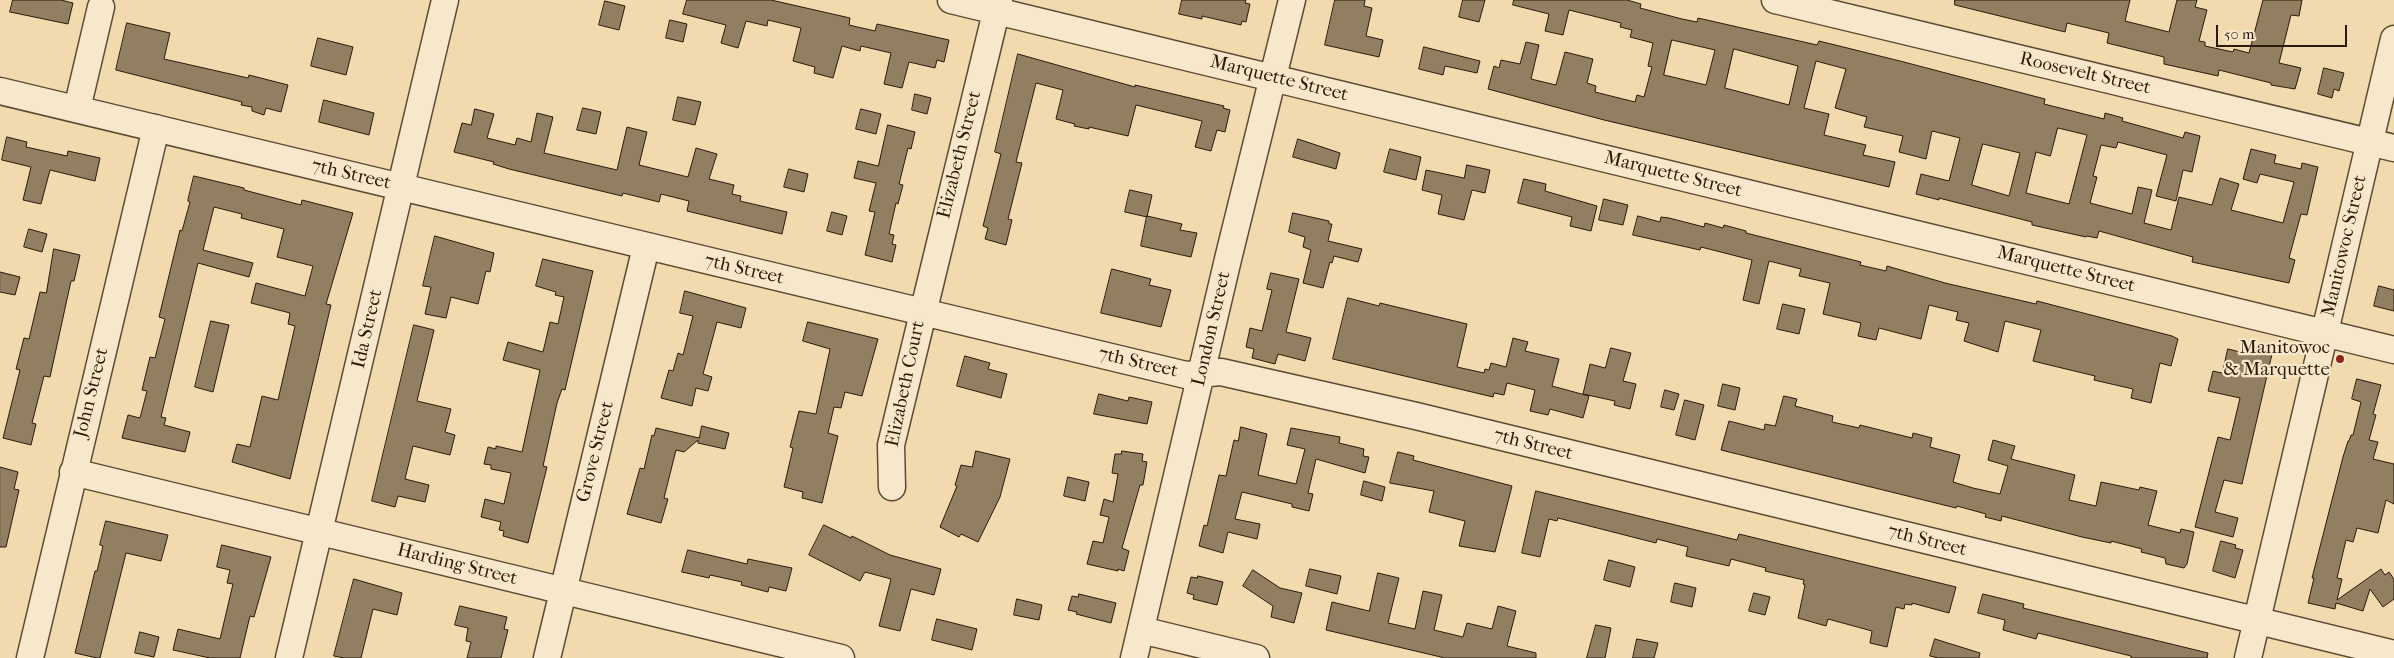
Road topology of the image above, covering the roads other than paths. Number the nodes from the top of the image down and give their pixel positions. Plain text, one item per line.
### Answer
1 (445, 0) edge
2 (951, 0) edge
3 (1292, 0) edge
4 (1775, 0) edge
5 (997, 5) edge
6 (101, 7) dead end
7 (2394, 39) edge
8 (1273, 77) junction
9 (0, 91) edge
10 (77, 109) junction
11 (156, 128) junction
12 (2382, 145) edge
13 (401, 187) junction
14 (646, 247) junction
15 (922, 310) junction
16 (2325, 333) junction
17 (2394, 350) edge
18 (1202, 373) junction
19 (74, 472) junction
20 (892, 487) dead end
21 (320, 532) junction
22 (562, 591) junction
23 (2256, 621) junction
24 (1141, 630) junction
25 (2394, 654) edge
26 (30, 658) edge
27 (289, 658) edge
28 (547, 658) edge
29 (839, 658) edge
30 (1134, 658) edge
31 (1256, 658) edge
32 (2248, 658) edge

1 - 13 street, Ida Street
2 - 5 street, Marquette Street
3 - 8 street, London Street
4 - 12 street, Roosevelt Street
5 - 8 street, Marquette Street
5 - 15 street, Elizabeth Street
6 - 10 street
7 - 12 street, Manitowoc Street
8 - 16 street, Marquette Street
8 - 18 street, London Street
9 - 10 street, 7th Street
10 - 11 street, 7th Street
11 - 13 street, 7th Street
11 - 19 street, John Street
12 - 16 street, Manitowoc Street
13 - 14 street, 7th Street
13 - 21 street, Ida Street
14 - 15 street, 7th Street
14 - 22 street, Grove Street
15 - 18 street, 7th Street
15 - 20 street, Elizabeth Court
16 - 17 street, Marquette Street
16 - 23 street, Manitowoc Street
18 - 23 street, 7th Street
18 - 24 street, London Street
19 - 21 street, Harding Street
19 - 26 street, John Street
21 - 22 street, Harding Street
21 - 27 street, Ida Street
22 - 28 street, Grove Street
22 - 29 street, Harding Street
23 - 25 street, 7th Street
23 - 32 street, Manitowoc Street
24 - 30 street, London Street
24 - 31 street

